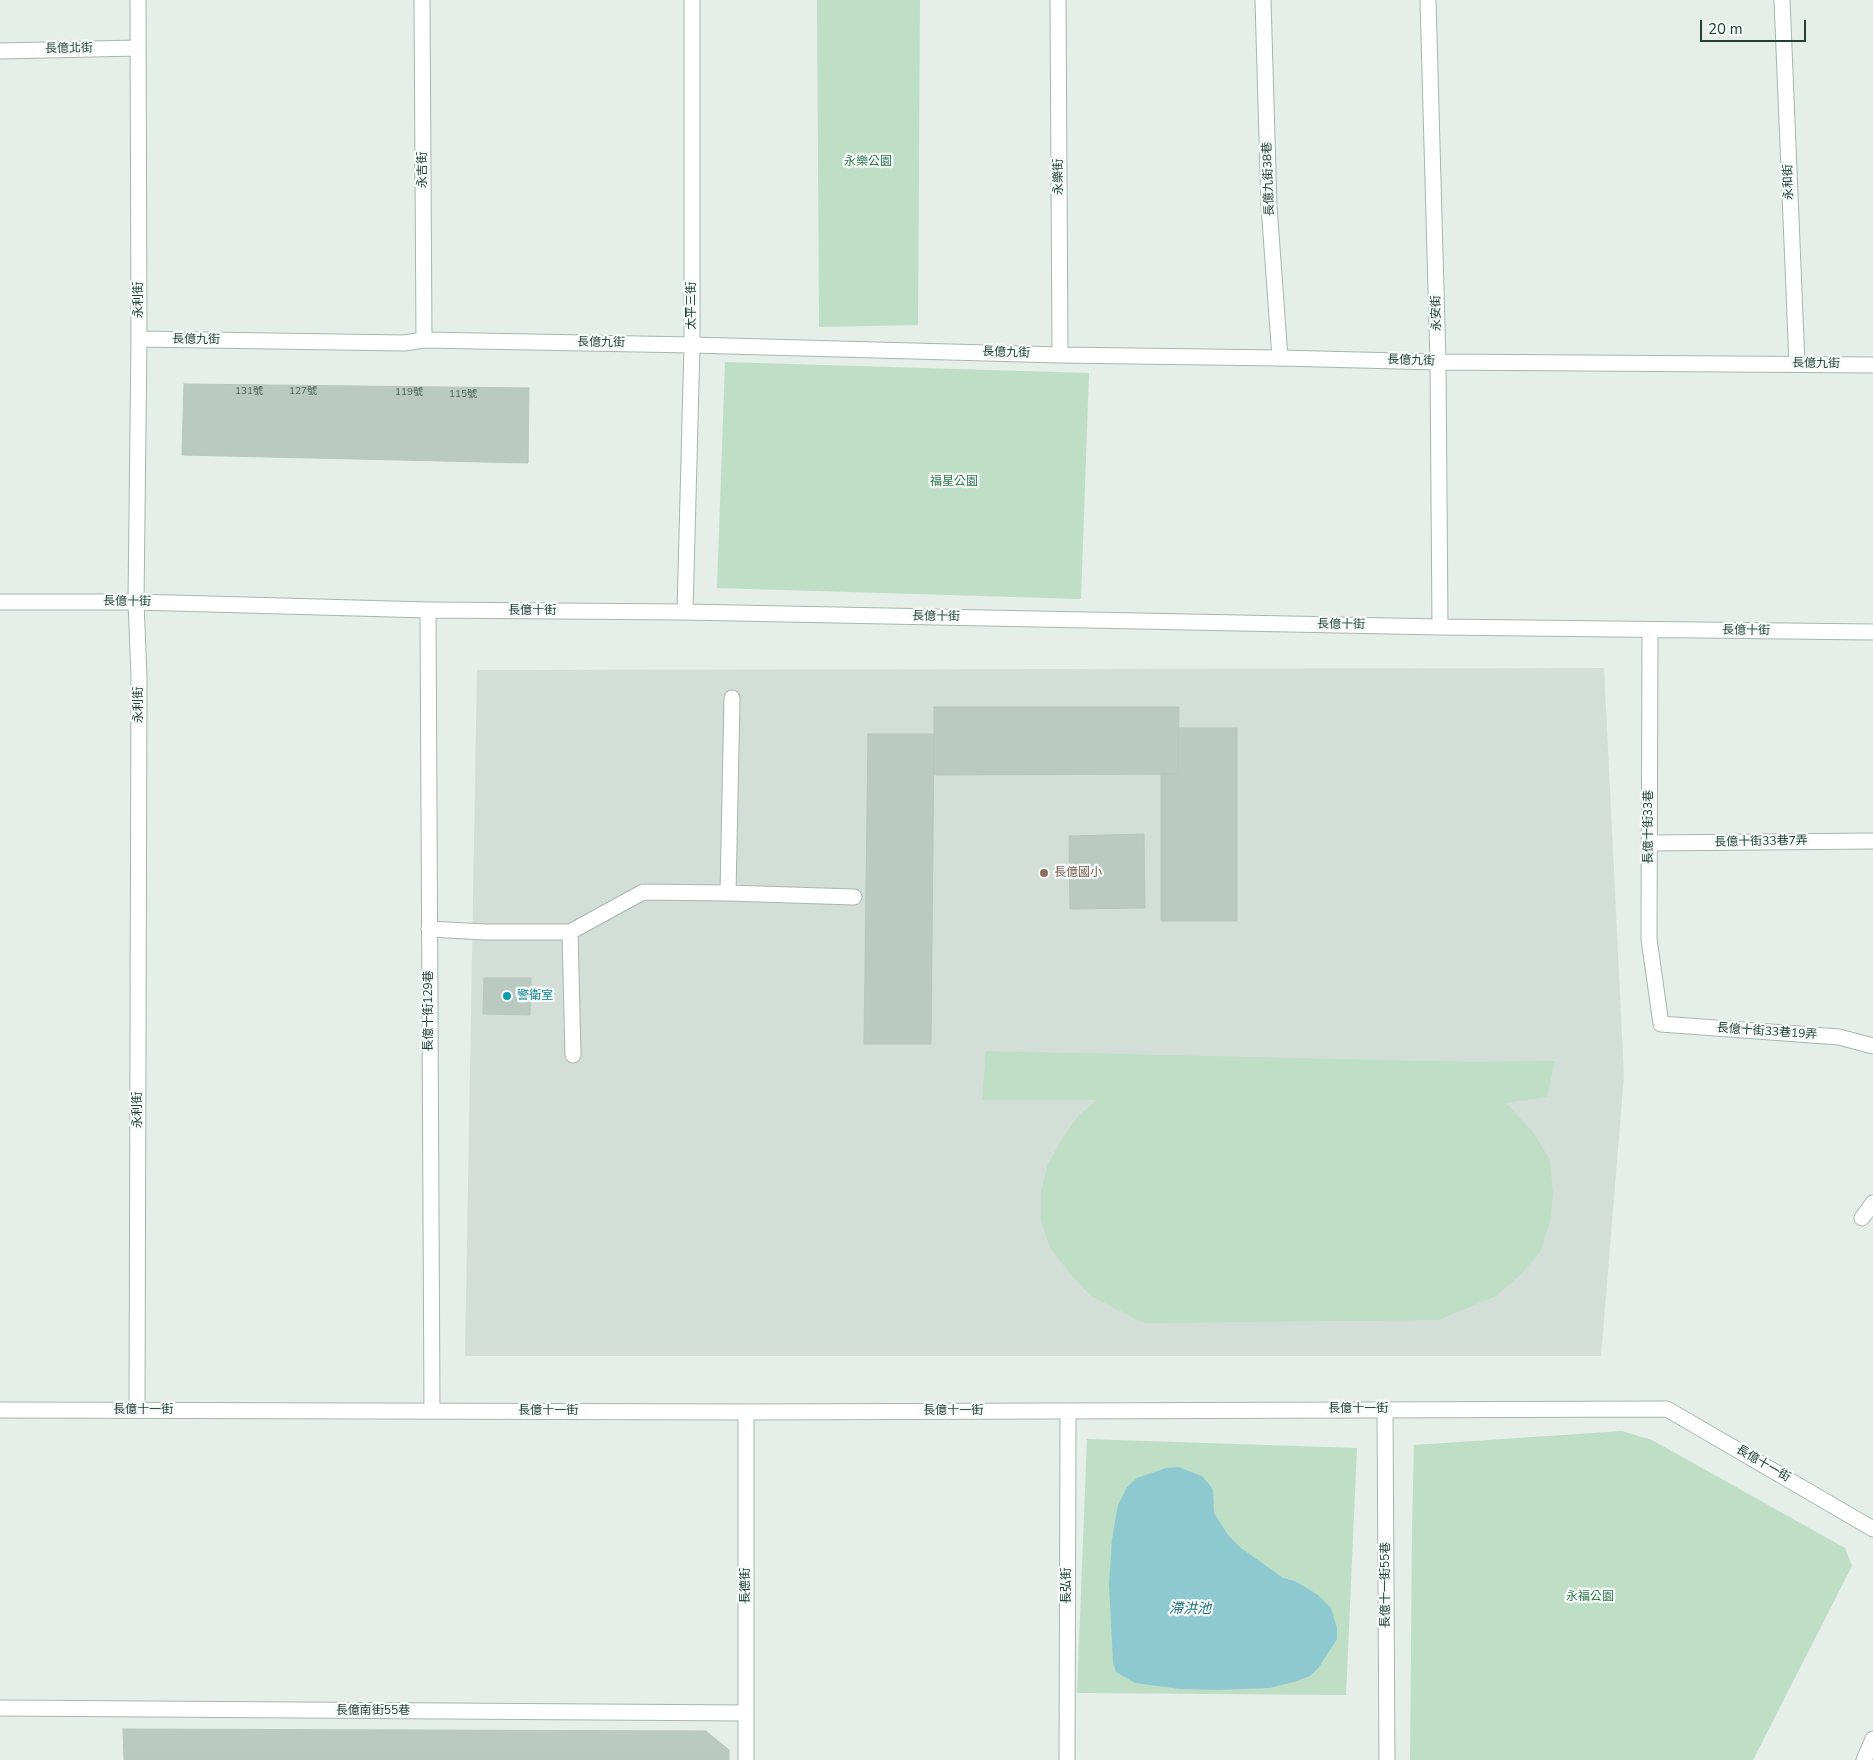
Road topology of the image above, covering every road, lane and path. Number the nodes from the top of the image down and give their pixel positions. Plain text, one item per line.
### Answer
1 (138, 0) edge
2 (422, 0) edge
3 (692, 0) edge
4 (1058, 0) edge
5 (1263, 0) edge
6 (1428, 0) edge
7 (1782, 0) edge
8 (138, 48) junction
9 (0, 50) edge
10 (139, 339) junction
11 (424, 340) junction
12 (692, 345) junction
13 (1060, 355) junction
14 (1280, 358) junction
15 (1438, 362) junction
16 (1797, 364) junction
17 (1873, 365) edge
18 (0, 602) edge
19 (136, 602) junction
20 (428, 610) junction
21 (685, 612) junction
22 (1440, 627) junction
23 (1650, 630) junction
24 (1873, 632) edge
25 (732, 698) dead end
26 (1873, 841) edge
27 (1649, 843) junction
28 (728, 893) junction
29 (854, 897) dead end
30 (429, 929) junction
31 (570, 932) junction
32 (1661, 1024) joint
33 (1873, 1046) edge
34 (573, 1055) dead end
35 (1873, 1203) edge
36 (1862, 1218) dead end
37 (1385, 1409) junction
38 (0, 1410) edge
39 (136, 1410) junction
40 (432, 1411) junction
41 (1068, 1411) junction
42 (746, 1412) junction
43 (1873, 1529) edge
44 (0, 1708) edge
45 (746, 1714) junction
46 (1873, 1739) edge
47 (746, 1760) edge
48 (1067, 1760) edge
49 (1387, 1760) edge
50 (1864, 1760) edge

1 - 8 street, 永利街
2 - 11 street, 永吉街
3 - 12 street, 太平三街
4 - 13 street, 永樂街
5 - 14 street, 長億九街38巷
6 - 15 street, 永安街
7 - 16 street, 永和街
8 - 9 street, 長億北街
8 - 10 street, 永利街
10 - 11 street, 長億九街
10 - 19 street, 永利街
11 - 12 street, 長億九街
12 - 13 street, 長億九街
12 - 21 street, 太平三街
13 - 14 street, 長億九街
14 - 15 street, 長億九街
15 - 16 street, 長億九街
15 - 22 street, 永安街
16 - 17 street, 長億九街
18 - 19 street, 長億十街
19 - 20 street, 長億十街
19 - 39 street, 永利街
20 - 21 street, 長億十街
20 - 30 street, 長億十街129巷
21 - 22 street, 長億十街
22 - 23 street, 長億十街
23 - 24 street, 長億十街
23 - 27 street, 長億十街33巷
25 - 28 street
26 - 27 street, 長億十街33巷7弄
27 - 32 street, 長億十街33巷
28 - 29 street
28 - 31 street
30 - 31 street
30 - 40 street, 長億十街129巷
31 - 34 street
32 - 33 street, 長億十街33巷19弄
35 - 36 street
37 - 41 street, 長億十一街
37 - 43 street, 長億十一街
37 - 49 street, 長億十一街55巷
38 - 39 street, 長億十一街
39 - 40 street, 長億十一街
40 - 42 street, 長億十一街
41 - 42 street, 長億十一街
41 - 48 street, 長弘街
42 - 45 street, 長德街
44 - 45 street, 長億南街55巷
45 - 47 street, 長德街
46 - 50 street

